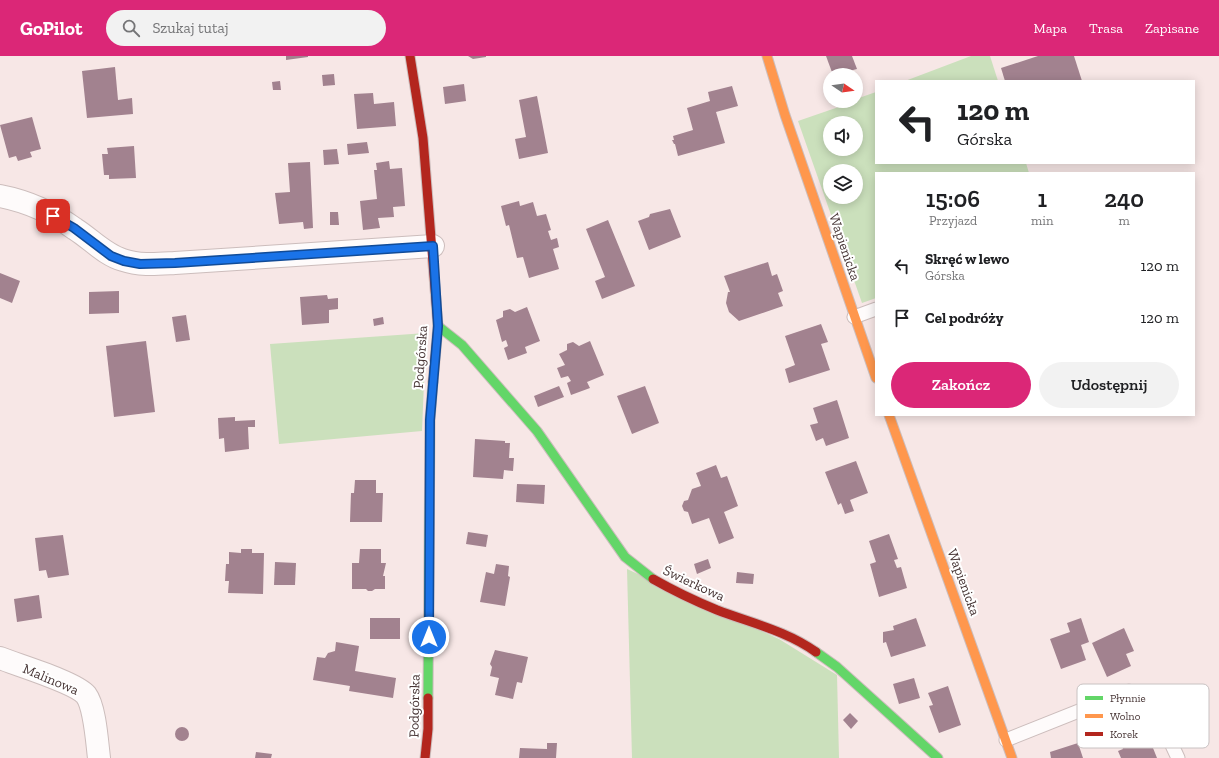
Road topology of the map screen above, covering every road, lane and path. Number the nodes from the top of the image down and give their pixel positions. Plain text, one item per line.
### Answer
1 (410, 56) edge
2 (767, 56) edge
3 (0, 196) edge
4 (433, 246) junction
5 (875, 309) edge
6 (854, 317) junction
7 (438, 326) junction
8 (875, 375) edge
9 (889, 416) edge
10 (0, 658) edge
11 (1077, 712) edge
12 (1006, 740) junction
13 (1173, 748) edge
14 (99, 758) edge
15 (425, 758) edge
16 (938, 758) edge
17 (1012, 758) edge
18 (1178, 758) edge

1 - 4 street, Podgórska
2 - 6 street, Wapienicka
3 - 4 street
4 - 7 street, Podgórska
5 - 6 lane
6 - 8 street, Wapienicka
7 - 15 street, Podgórska
7 - 16 street, Świerkowa
9 - 12 street, Wapienicka
10 - 14 street, Malinowa
11 - 12 lane
12 - 17 street, Wapienicka
13 - 18 lane

